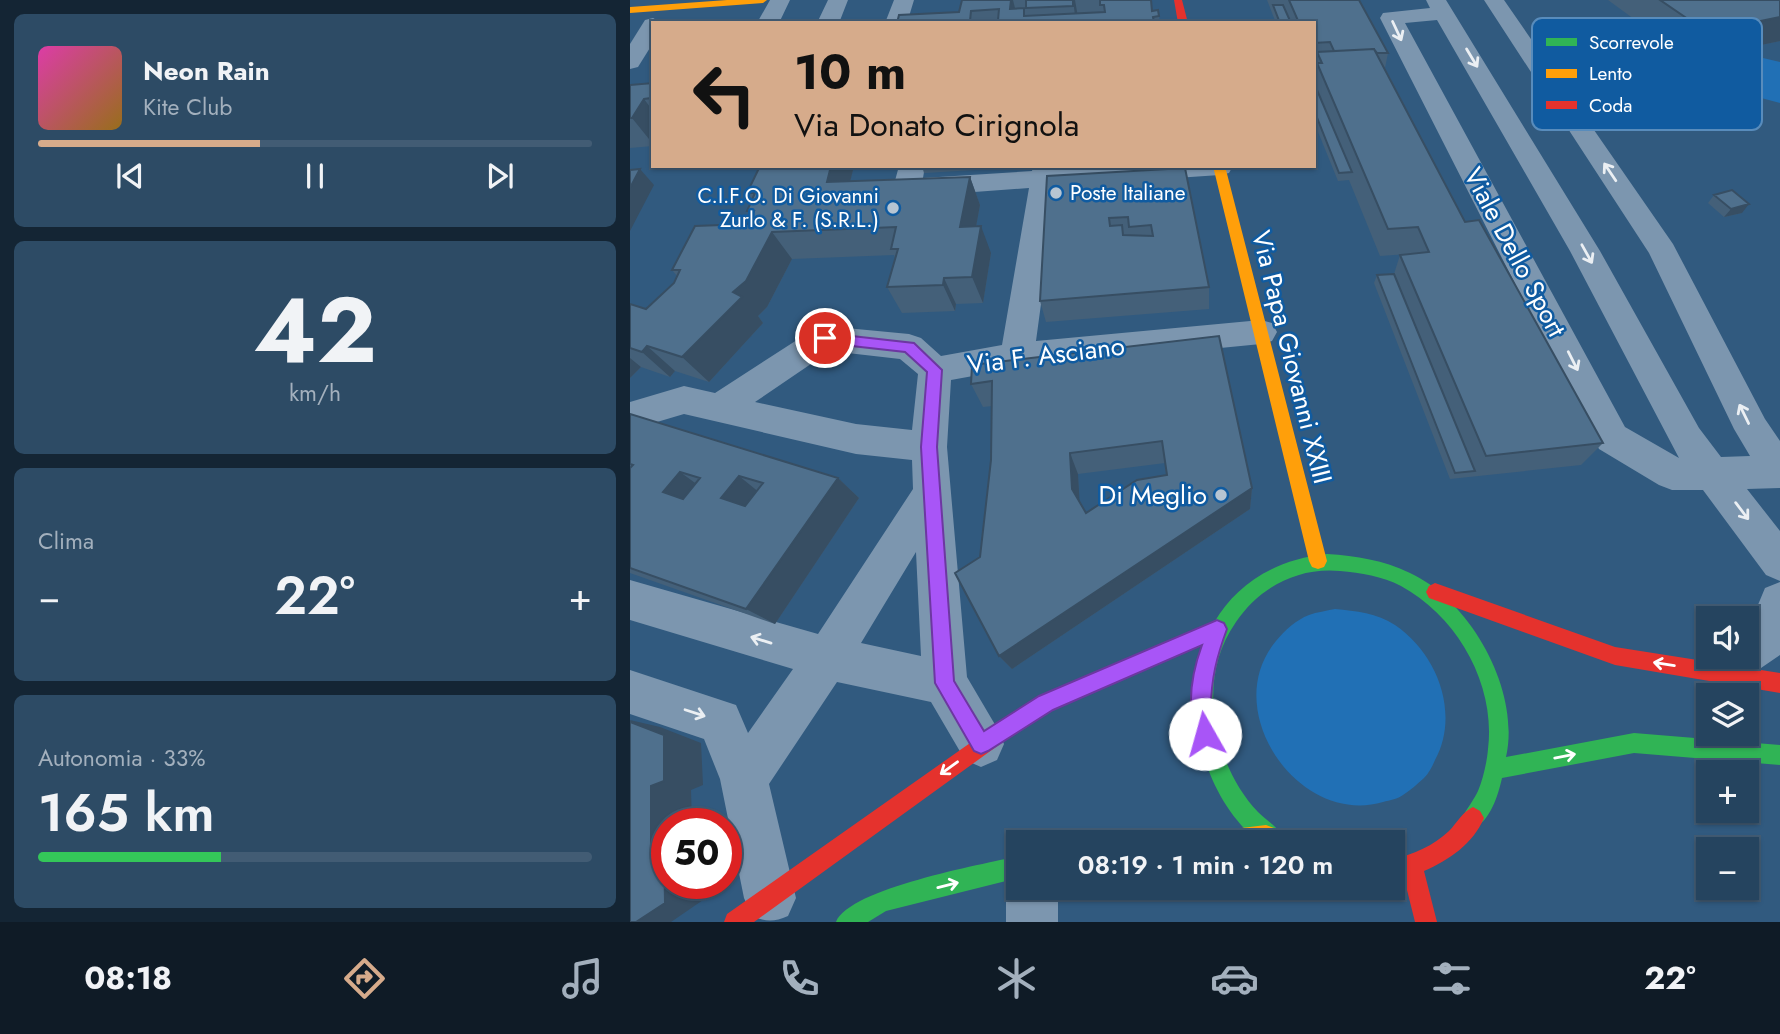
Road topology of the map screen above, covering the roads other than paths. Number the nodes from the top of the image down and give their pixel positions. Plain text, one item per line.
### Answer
1 (763, 0) edge
2 (780, 0) edge
3 (838, 0) edge
4 (904, 0) edge
5 (1178, 0) edge
6 (1494, 0) edge
7 (1440, 6) edge
8 (630, 10) edge
9 (657, 19) edge
10 (769, 21) edge
11 (829, 21) edge
12 (897, 21) edge
13 (1183, 21) edge
14 (651, 29) edge
15 (1532, 56) edge
16 (630, 62) edge
17 (1582, 130) edge
18 (1190, 168) edge
19 (1219, 168) edge
20 (1045, 173) edge
21 (909, 177) edge
22 (1261, 332) junction
23 (1017, 355) junction
24 (935, 370) junction
25 (719, 408) junction
26 (630, 416) edge
27 (929, 447) junction
28 (1780, 471) edge
29 (1712, 472) junction
30 (931, 494) junction
31 (1318, 561) junction
32 (1780, 562) edge
33 (1420, 587) junction
34 (630, 600) edge
35 (1780, 602) edge
36 (1217, 629) junction
37 (1759, 644) edge
38 (827, 658) junction
39 (1696, 659) edge
40 (1753, 669) edge
41 (1780, 682) edge
42 (945, 683) junction
43 (630, 692) edge
44 (981, 744) junction
45 (1780, 755) edge
46 (1498, 769) junction
47 (744, 779) junction
48 (1262, 830) edge
49 (1412, 867) junction
50 (1405, 868) edge
51 (1006, 871) edge
52 (1032, 900) edge
53 (752, 910) edge
54 (871, 915) edge
55 (1032, 922) edge
56 (1426, 922) edge

1 - 9 main road
2 - 10 street
3 - 11 street
4 - 12 street
5 - 13 main road
15 -> 6 street, Viale Dello Sport
7 -> 29 street, Viale Dello Sport
7 -> 29 street, Viale Dello Sport
8 - 9 main road
14 - 16 street
28 -> 17 street, Viale Dello Sport
18 - 20 street
19 - 22 main road, Via Papa Giovanni XXIII
20 - 21 street
20 - 23 street
22 - 23 street, Via F. Asciano
22 - 31 main road, Via Papa Giovanni XXIII
23 - 24 street, Via F. Asciano
24 - 25 street
24 - 27 street, Via F. Asciano
25 - 26 street
25 - 27 street
27 - 30 street, Via F. Asciano
28 - 29 street, Viale Dello Sport
29 -> 32 street, Viale Dello Sport
30 - 38 street
30 - 42 street, Via F. Asciano
31 - 33 main road
31 - 36 main road
39 -> 33 main road
33 - 46 main road
38 -> 34 street
35 - 37 street
36 - 44 main road
36 - 48 main road
38 - 42 street
38 - 47 street
40 - 41 main road
42 - 44 street
43 -> 47 street
44 -> 53 main road
46 -> 45 main road
46 - 49 main road
47 - 53 street
49 - 50 main road
49 - 56 main road
54 -> 51 main road
52 - 55 street

